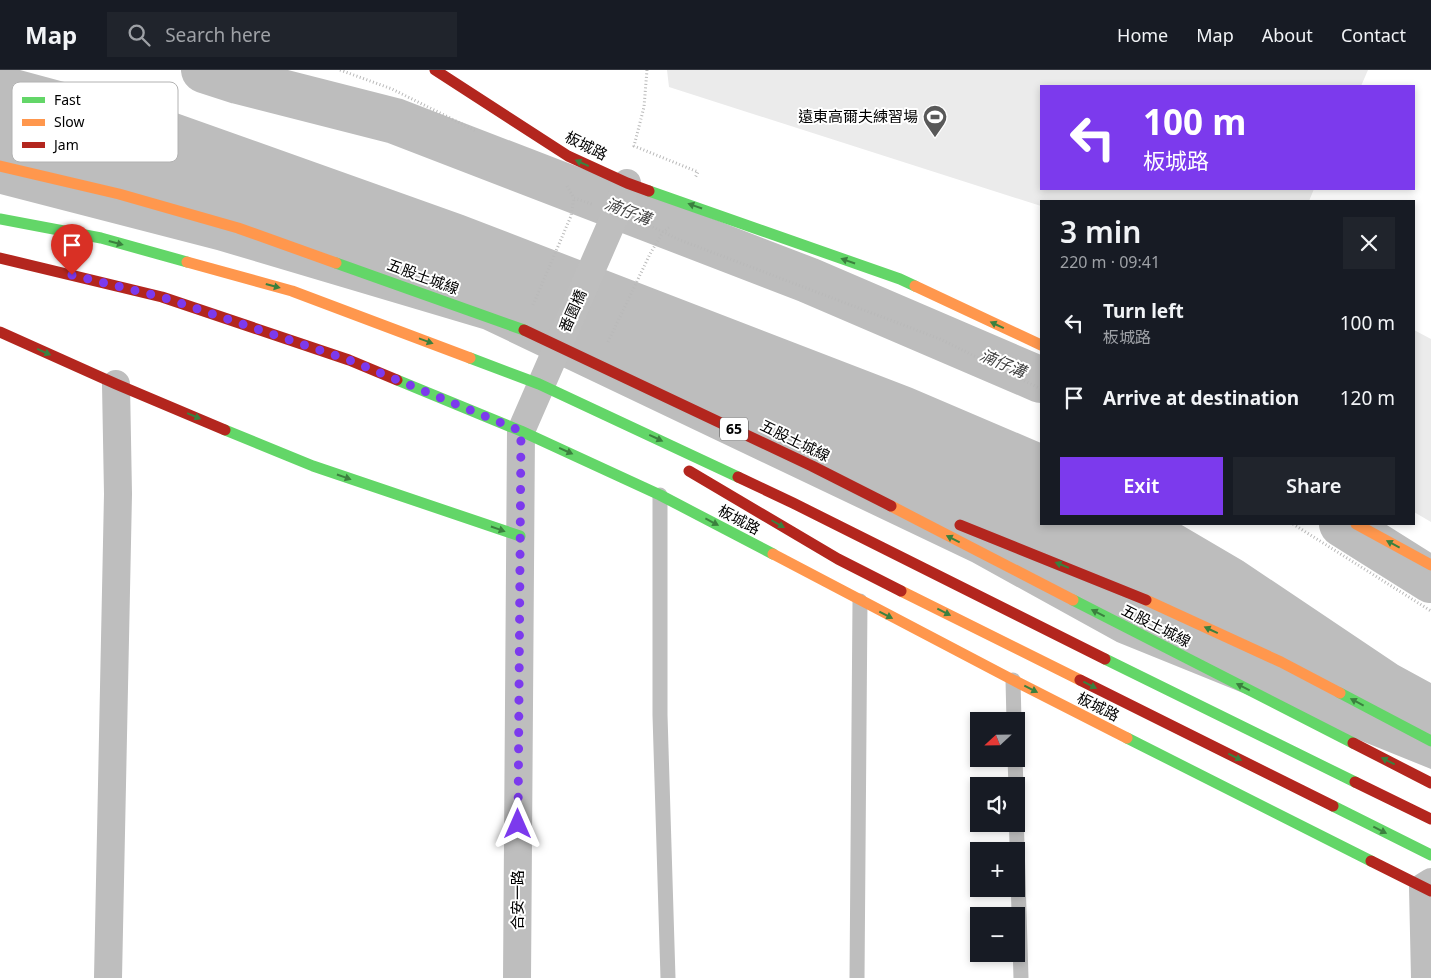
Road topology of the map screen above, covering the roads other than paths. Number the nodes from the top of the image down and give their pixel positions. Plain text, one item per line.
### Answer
1 (435, 70) edge
2 (0, 166) edge
3 (627, 182) junction
4 (0, 219) edge
5 (0, 258) edge
6 (0, 332) edge
7 (1040, 346) edge
8 (116, 384) junction
9 (537, 391) junction
10 (521, 431) junction
11 (650, 449) dead end
12 (676, 464) dead end
13 (812, 466) junction
14 (660, 494) junction
15 (924, 510) dead end
16 (951, 521) dead end
17 (1358, 525) edge
18 (520, 536) junction
19 (1431, 565) edge
20 (860, 601) junction
21 (1013, 680) junction
22 (1014, 712) edge
23 (1431, 741) edge
24 (1431, 783) edge
25 (1431, 819) edge
26 (1017, 832) edge
27 (1431, 855) edge
28 (1428, 886) edge
29 (108, 978) edge
30 (517, 978) edge
31 (668, 978) edge
32 (857, 978) edge
33 (1021, 978) edge
34 (1425, 978) edge

3 -> 1 main road, 板城路
2 - 13 main road, 五股土城線 / 65
7 -> 3 main road, 板城路
3 - 9 street, 番園橋
4 -> 9 main road
5 - 10 main road, 板城路
6 -> 8 main road
8 -> 18 main road
8 - 29 street
9 - 10 street, 番園橋
9 - 11 main road
9 -> 25 main road
10 -> 14 main road, 板城路
10 - 18 street, 合安一路
12 -> 27 main road
13 - 15 main road
24 -> 13 main road, 五股土城線 / 65
14 -> 20 main road, 板城路
14 - 31 lane
23 -> 16 main road
19 -> 17 main road
18 - 30 street, 合安一路
20 -> 21 main road, 板城路
20 - 32 lane
21 - 22 lane
21 -> 28 main road, 板城路
26 - 33 lane
28 - 34 street

